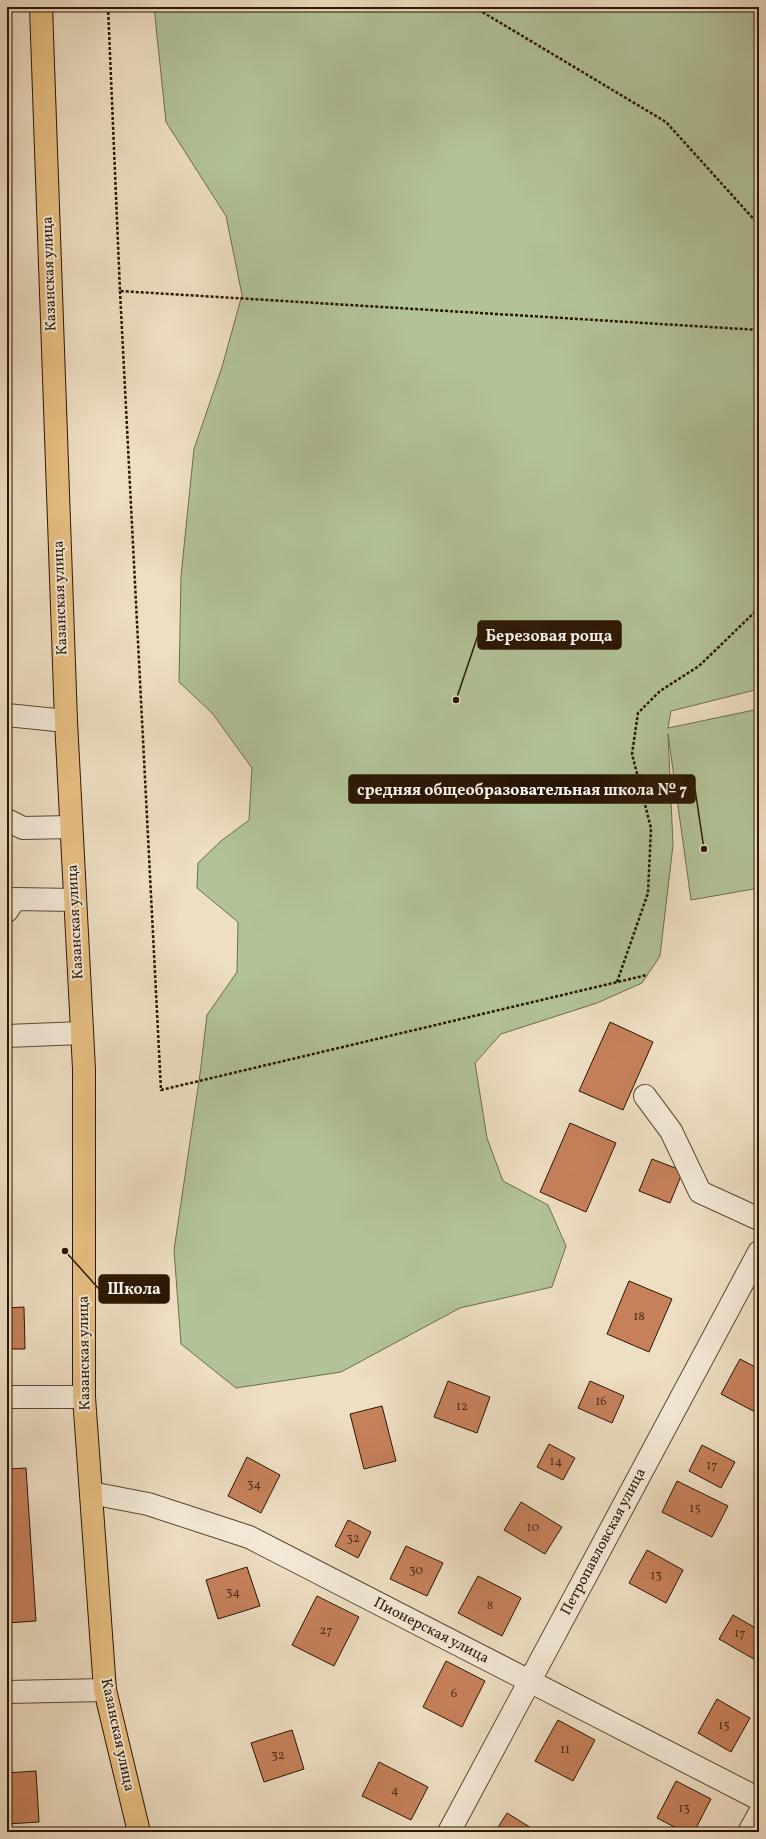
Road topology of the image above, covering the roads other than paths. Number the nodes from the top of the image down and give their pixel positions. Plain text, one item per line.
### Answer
1 (41, 7) edge
2 (7, 715) edge
3 (66, 721) junction
4 (7, 820) edge
5 (71, 827) junction
6 (75, 900) junction
7 (7, 911) edge
8 (82, 1033) junction
9 (7, 1036) edge
10 (645, 1096) dead end
11 (759, 1219) edge
12 (759, 1252) edge
13 (7, 1397) edge
14 (84, 1397) junction
15 (91, 1493) junction
16 (529, 1681) junction
17 (105, 1690) junction
18 (7, 1692) edge
19 (759, 1799) edge
20 (759, 1814) edge
21 (139, 1832) edge
22 (449, 1832) edge
23 (749, 1832) edge

1 - 3 main road, Казанская улица
2 - 3 street
3 - 5 main road, Казанская улица
4 - 5 street
5 - 6 main road, Казанская улица
6 - 7 street
6 - 8 main road, Казанская улица
8 - 9 street
8 - 14 main road, Казанская улица
10 - 11 street
12 - 16 street, Петропавловская улица
13 - 14 street
14 - 15 main road, Казанская улица
15 - 16 street, Пионерская улица
15 - 17 main road, Казанская улица
16 - 19 street, Пионерская улица
16 - 22 street, Петропавловская улица
17 - 18 street
17 - 21 main road, Казанская улица
20 - 23 street

